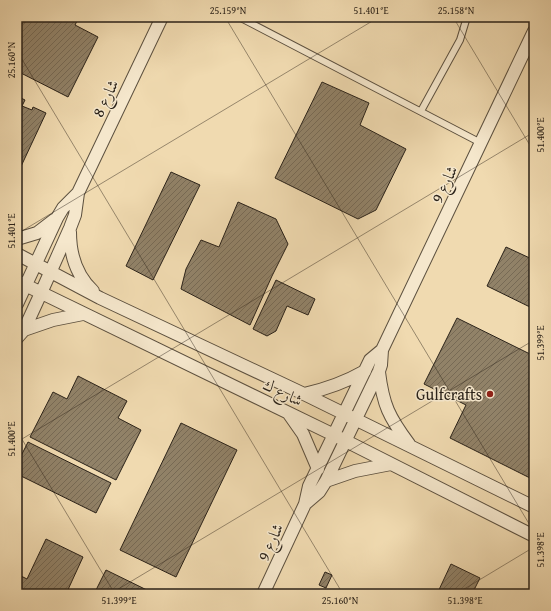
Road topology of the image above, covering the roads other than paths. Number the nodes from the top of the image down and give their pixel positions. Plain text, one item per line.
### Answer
1 (162, 17) edge
2 (239, 17) edge
3 (467, 17) edge
4 (534, 31) edge
5 (421, 111) junction
6 (481, 143) junction
7 (78, 193) junction
8 (56, 218) junction
9 (70, 228) junction
10 (17, 239) edge
11 (17, 254) edge
12 (35, 263) junction
13 (51, 271) junction
14 (21, 283) edge
15 (41, 293) junction
16 (100, 298) junction
17 (17, 304) edge
18 (83, 314) junction
19 (20, 334) edge
20 (382, 350) junction
21 (365, 371) junction
22 (379, 371) junction
23 (304, 394) junction
24 (288, 413) junction
25 (344, 414) junction
26 (356, 420) junction
27 (334, 435) junction
28 (346, 440) junction
29 (411, 446) junction
30 (391, 464) junction
31 (318, 469) junction
32 (326, 481) junction
33 (305, 504) junction
34 (534, 507) edge
35 (534, 536) edge
36 (263, 594) edge

1 - 7 street, شارع 8
2 - 5 lane
3 - 5 lane
4 - 6 street, شارع 9
5 - 6 lane
6 - 20 street, شارع 9
7 - 8 street, شارع 8
7 - 9 street, شارع 8
8 - 10 street, شارع 8
8 - 12 street, شارع 8
9 - 13 street, شارع 8
9 - 16 street
11 - 12 street, شارع ك
12 - 13 street, شارع ك
12 - 14 street, شارع 8
13 - 15 street, شارع 8
13 - 16 street, شارع ك
14 - 15 street, شارع ك
14 - 17 street, شارع 8
15 - 18 street, شارع ك
15 - 19 street, شارع 8
16 - 23 street, شارع ك
18 - 19 street, شارع 8
18 - 24 street, شارع ك
20 - 21 street, شارع 9
20 - 22 street, شارع 9
21 - 23 street, شارع 9
21 - 25 street, شارع 9
22 - 26 street, شارع 9
22 - 29 street
23 - 25 street, شارع ك
24 - 27 street, شارع ك
24 - 31 street
25 - 26 street, شارع ك
25 - 27 street, شارع 9
26 - 28 street, شارع 9
26 - 29 street, شارع ك
27 - 28 street, شارع ك
27 - 31 street, شارع 9
28 - 30 street, شارع ك
28 - 32 street, شارع 9
29 - 34 street, شارع ك
30 - 32 street
30 - 35 street, شارع ك
31 - 33 street, شارع 9
32 - 33 street, شارع 9
33 - 36 street, شارع 9

